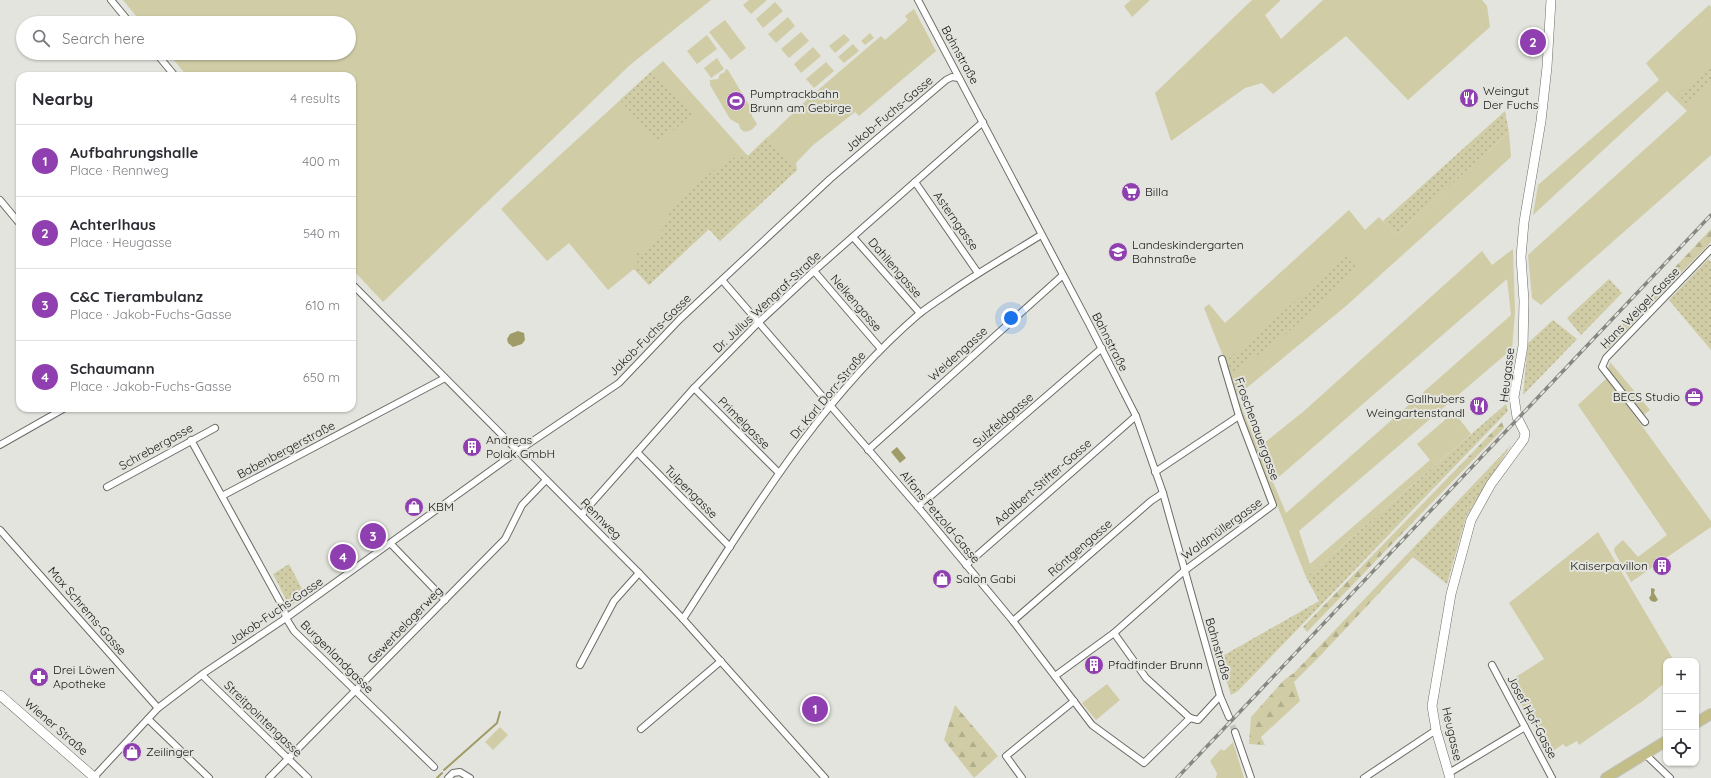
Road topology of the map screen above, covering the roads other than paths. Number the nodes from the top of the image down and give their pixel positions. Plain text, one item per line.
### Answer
1 (111, 0) edge
2 (918, 0) edge
3 (1551, 0) edge
4 (124, 16) edge
5 (162, 60) edge
6 (172, 72) edge
7 (958, 78) junction
8 (983, 122) junction
9 (915, 182) junction
10 (0, 200) edge
11 (16, 219) edge
12 (1041, 236) junction
13 (854, 237) junction
14 (1711, 249) edge
15 (814, 271) junction
16 (978, 272) junction
17 (1063, 276) junction
18 (722, 280) junction
19 (356, 288) edge
20 (920, 313) junction
21 (759, 322) junction
22 (1102, 348) junction
23 (881, 349) junction
24 (1222, 359) dead end
25 (445, 378) junction
26 (694, 388) junction
27 (830, 405) junction
28 (58, 412) edge
29 (1136, 416) junction
30 (1239, 416) junction
31 (1645, 422) dead end
32 (215, 428) dead end
33 (191, 440) junction
34 (0, 445) edge
35 (868, 450) junction
36 (518, 451) junction
37 (637, 452) junction
38 (1155, 472) junction
39 (779, 474) junction
40 (546, 480) junction
41 (108, 487) dead end
42 (1163, 493) junction
43 (222, 496) junction
44 (1273, 505) joint
45 (918, 508) junction
46 (582, 514) junction
47 (0, 530) edge
48 (391, 544) junction
49 (730, 547) junction
50 (966, 565) junction
51 (1184, 571) junction
52 (639, 573) junction
53 (445, 600) junction
54 (286, 618) junction
55 (683, 619) junction
56 (1013, 621) junction
57 (1114, 633) junction
58 (721, 661) junction
59 (580, 665) dead end
60 (1492, 665) dead end
61 (202, 675) junction
62 (1055, 676) junction
63 (355, 692) junction
64 (0, 694) edge
65 (1220, 696) junction
66 (1074, 701) junction
67 (158, 708) junction
68 (1711, 714) edge
69 (1229, 717) tunnel mouth
70 (1190, 718) junction
71 (148, 719) junction
72 (1699, 721) edge
73 (1525, 727) junction
74 (641, 729) dead end
75 (1436, 730) junction
76 (1235, 732) tunnel mouth
77 (1663, 743) edge
78 (1645, 754) junction
79 (288, 759) junction
80 (434, 767) dead end
81 (1450, 776) edge
82 (95, 777) edge
83 (209, 778) edge
84 (269, 778) edge
85 (308, 778) edge
86 (448, 778) edge
87 (470, 778) edge
88 (825, 778) edge
89 (1022, 778) edge
90 (1251, 778) edge
91 (1364, 778) edge
92 (1552, 778) edge
93 (1606, 778) edge
94 (1670, 778) edge

1 - 4 street
2 - 7 street, Bahnstraße
3 - 75 street, Heugasse
5 - 6 street
7 - 8 street, Bahnstraße
7 - 18 street, Jakob-Fuchs-Gasse
8 - 9 street, Dr. Julius Wengraf-Straße
8 - 12 street, Bahnstraße
9 - 13 street, Dr. Julius Wengraf-Straße
9 - 16 street, Asterngasse
10 - 11 street
12 - 16 street, Dr. Karl Dorr-Straße
12 - 17 street, Bahnstraße
13 - 15 street, Dr. Julius Wengraf-Straße
13 - 20 street, Dahliengasse
14 - 31 street, Hans Weigel-Gasse
15 - 21 street, Dr. Julius Wengraf-Straße
15 - 23 street, Nelkengasse
16 - 20 street, Dr. Karl Dorr-Straße
17 - 22 street, Bahnstraße
17 - 35 street, Weidengasse
18 - 21 street, Alfons Petzold-Gasse
18 - 36 street, Jakob-Fuchs-Gasse
19 - 25 street, Rennweg
20 - 23 street, Dr. Karl Dorr-Straße
21 - 26 street, Dr. Julius Wengraf-Straße
21 - 27 street, Alfons Petzold-Gasse
22 - 29 street, Bahnstraße
22 - 45 street, Sulzfeldgasse
23 - 27 street, Dr. Karl Dorr-Straße
24 - 30 street, Froschenauergasse
25 - 36 street, Rennweg
25 - 43 street, Babenbergerstraße
26 - 37 street, Dr. Julius Wengraf-Straße
26 - 39 street, Primelgasse
27 - 35 street, Alfons Petzold-Gasse
27 - 39 street, Dr. Karl Dorr-Straße
28 - 34 street
29 - 38 street, Bahnstraße
29 - 50 street, Adalbert-Stifter-Gasse
30 - 38 street
30 - 44 street, Froschenauergasse
32 - 33 street, Schrebergasse
33 - 41 street, Schrebergasse
33 - 43 street, Burgenlandgasse
35 - 45 street, Alfons Petzold-Gasse
36 - 40 street, Rennweg
36 - 48 street, Jakob-Fuchs-Gasse
37 - 46 street, Dr. Julius Wengraf-Straße
37 - 49 street, Tulpengasse
38 - 42 street, Bahnstraße
39 - 49 street, Dr. Karl Dorr-Straße
40 - 46 street, Rennweg
40 - 53 street, Gewerbelagerweg
42 - 51 street, Bahnstraße
42 - 56 street, Röntgengasse
43 - 54 street, Burgenlandgasse
44 - 51 street, Waldmüllergasse
45 - 50 street, Alfons Petzold-Gasse
46 - 52 street, Rennweg
47 - 67 street, Max Schrems-Gasse
48 - 53 street
48 - 54 street, Jakob-Fuchs-Gasse
49 - 55 street, Dr. Karl Dorr-Straße
50 - 56 street, Alfons Petzold-Gasse
51 - 57 street, Waldmüllergasse
51 - 65 street, Bahnstraße
52 - 55 street, Rennweg
52 - 59 street
53 - 63 street, Gewerbelagerweg
54 - 61 street, Jakob-Fuchs-Gasse
54 - 63 street, Burgenlandgasse
55 - 58 street, Rennweg
56 - 62 street, Alfons Petzold-Gasse
57 - 62 street, Waldmüllergasse
57 - 70 street
58 - 74 street
58 - 88 street, Rennweg
60 - 73 street, Josef Hof-Gasse
61 - 67 street, Jakob-Fuchs-Gasse
61 - 79 street, Streitpointengasse
62 - 66 street, Alfons Petzold-Gasse
63 - 79 street, Gewerbelagerweg
63 - 80 street, Burgenlandgasse
64 - 82 street, Wiener Straße
65 - 69 street, Bahnstraße
65 - 70 street
66 - 70 street, Alfons Petzold-Gasse
66 - 89 street
67 - 71 street, Jakob-Fuchs-Gasse
68 - 72 main road
71 - 82 street, Jakob-Fuchs-Gasse
71 - 83 street
73 - 81 street
73 - 92 street, Josef Hof-Gasse
75 - 81 street, Heugasse
75 - 91 street
76 - 90 street
77 - 78 main road
78 - 93 main road
78 - 94 street
79 - 84 street, Gewerbelagerweg
79 - 85 street, Streitpointengasse
86 - 87 street

